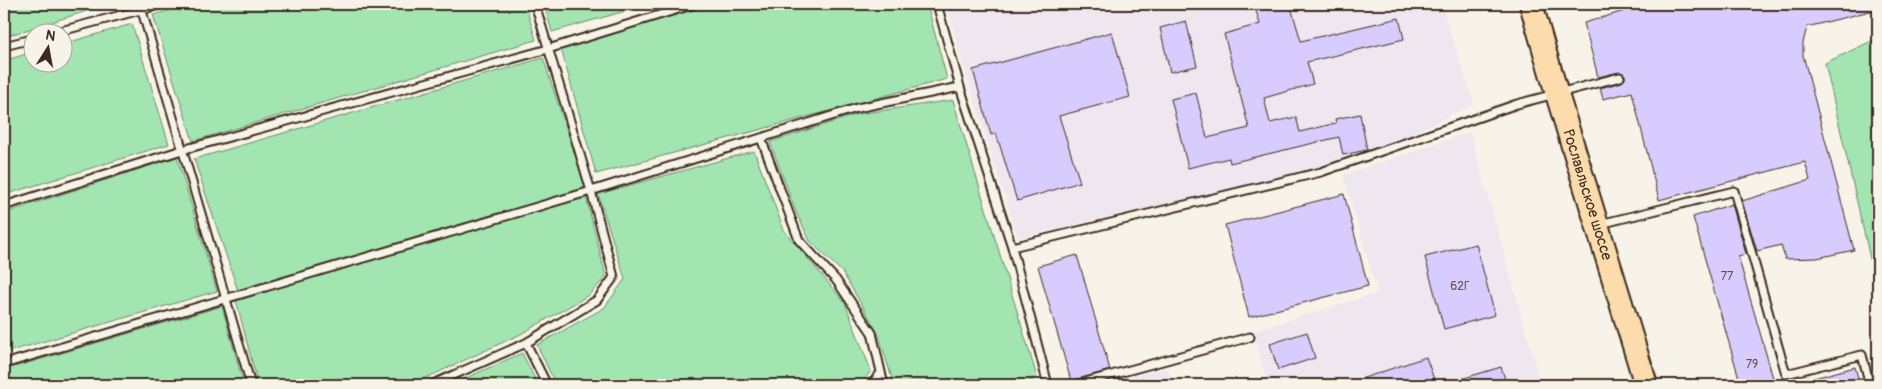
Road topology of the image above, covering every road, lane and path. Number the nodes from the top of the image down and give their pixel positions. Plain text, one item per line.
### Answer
1 (163, 4) edge
2 (534, 4) edge
3 (695, 4) edge
4 (937, 4) edge
5 (1531, 4) edge
6 (141, 7) edge
7 (72, 28) edge
8 (22, 42) edge
9 (4, 46) edge
10 (548, 49) junction
11 (1620, 77) dead end
12 (960, 87) junction
13 (1557, 94) junction
14 (761, 138) junction
15 (182, 150) junction
16 (591, 191) junction
17 (4, 206) edge
18 (1598, 224) junction
19 (1012, 247) junction
20 (225, 298) junction
21 (1250, 337) dead end
22 (526, 343) junction
23 (4, 364) edge
24 (880, 374) junction
25 (251, 385) edge
26 (430, 385) edge
27 (546, 385) edge
28 (871, 385) edge
29 (884, 385) edge
30 (1048, 385) edge
31 (1075, 385) edge
32 (1646, 385) edge
33 (1870, 385) edge

1 - 6 lane
2 - 10 lane
3 - 10 lane
4 - 12 lane
5 - 13 main road, Рославльское шоссе
6 - 7 lane
6 - 15 lane
8 - 9 lane
10 - 15 lane
10 - 16 lane
11 - 13 lane
12 - 14 lane
12 - 19 lane
13 - 18 main road, Рославльское шоссе
13 - 19 lane
14 - 16 lane
14 - 24 lane
15 - 17 lane
15 - 20 lane
16 - 20 lane
16 - 22 lane
18 - 32 main road, Рославльское шоссе
18 - 33 lane
19 - 30 lane
20 - 23 lane
20 - 25 lane
21 - 31 lane
22 - 26 lane
22 - 27 lane
24 - 28 lane
24 - 29 lane

